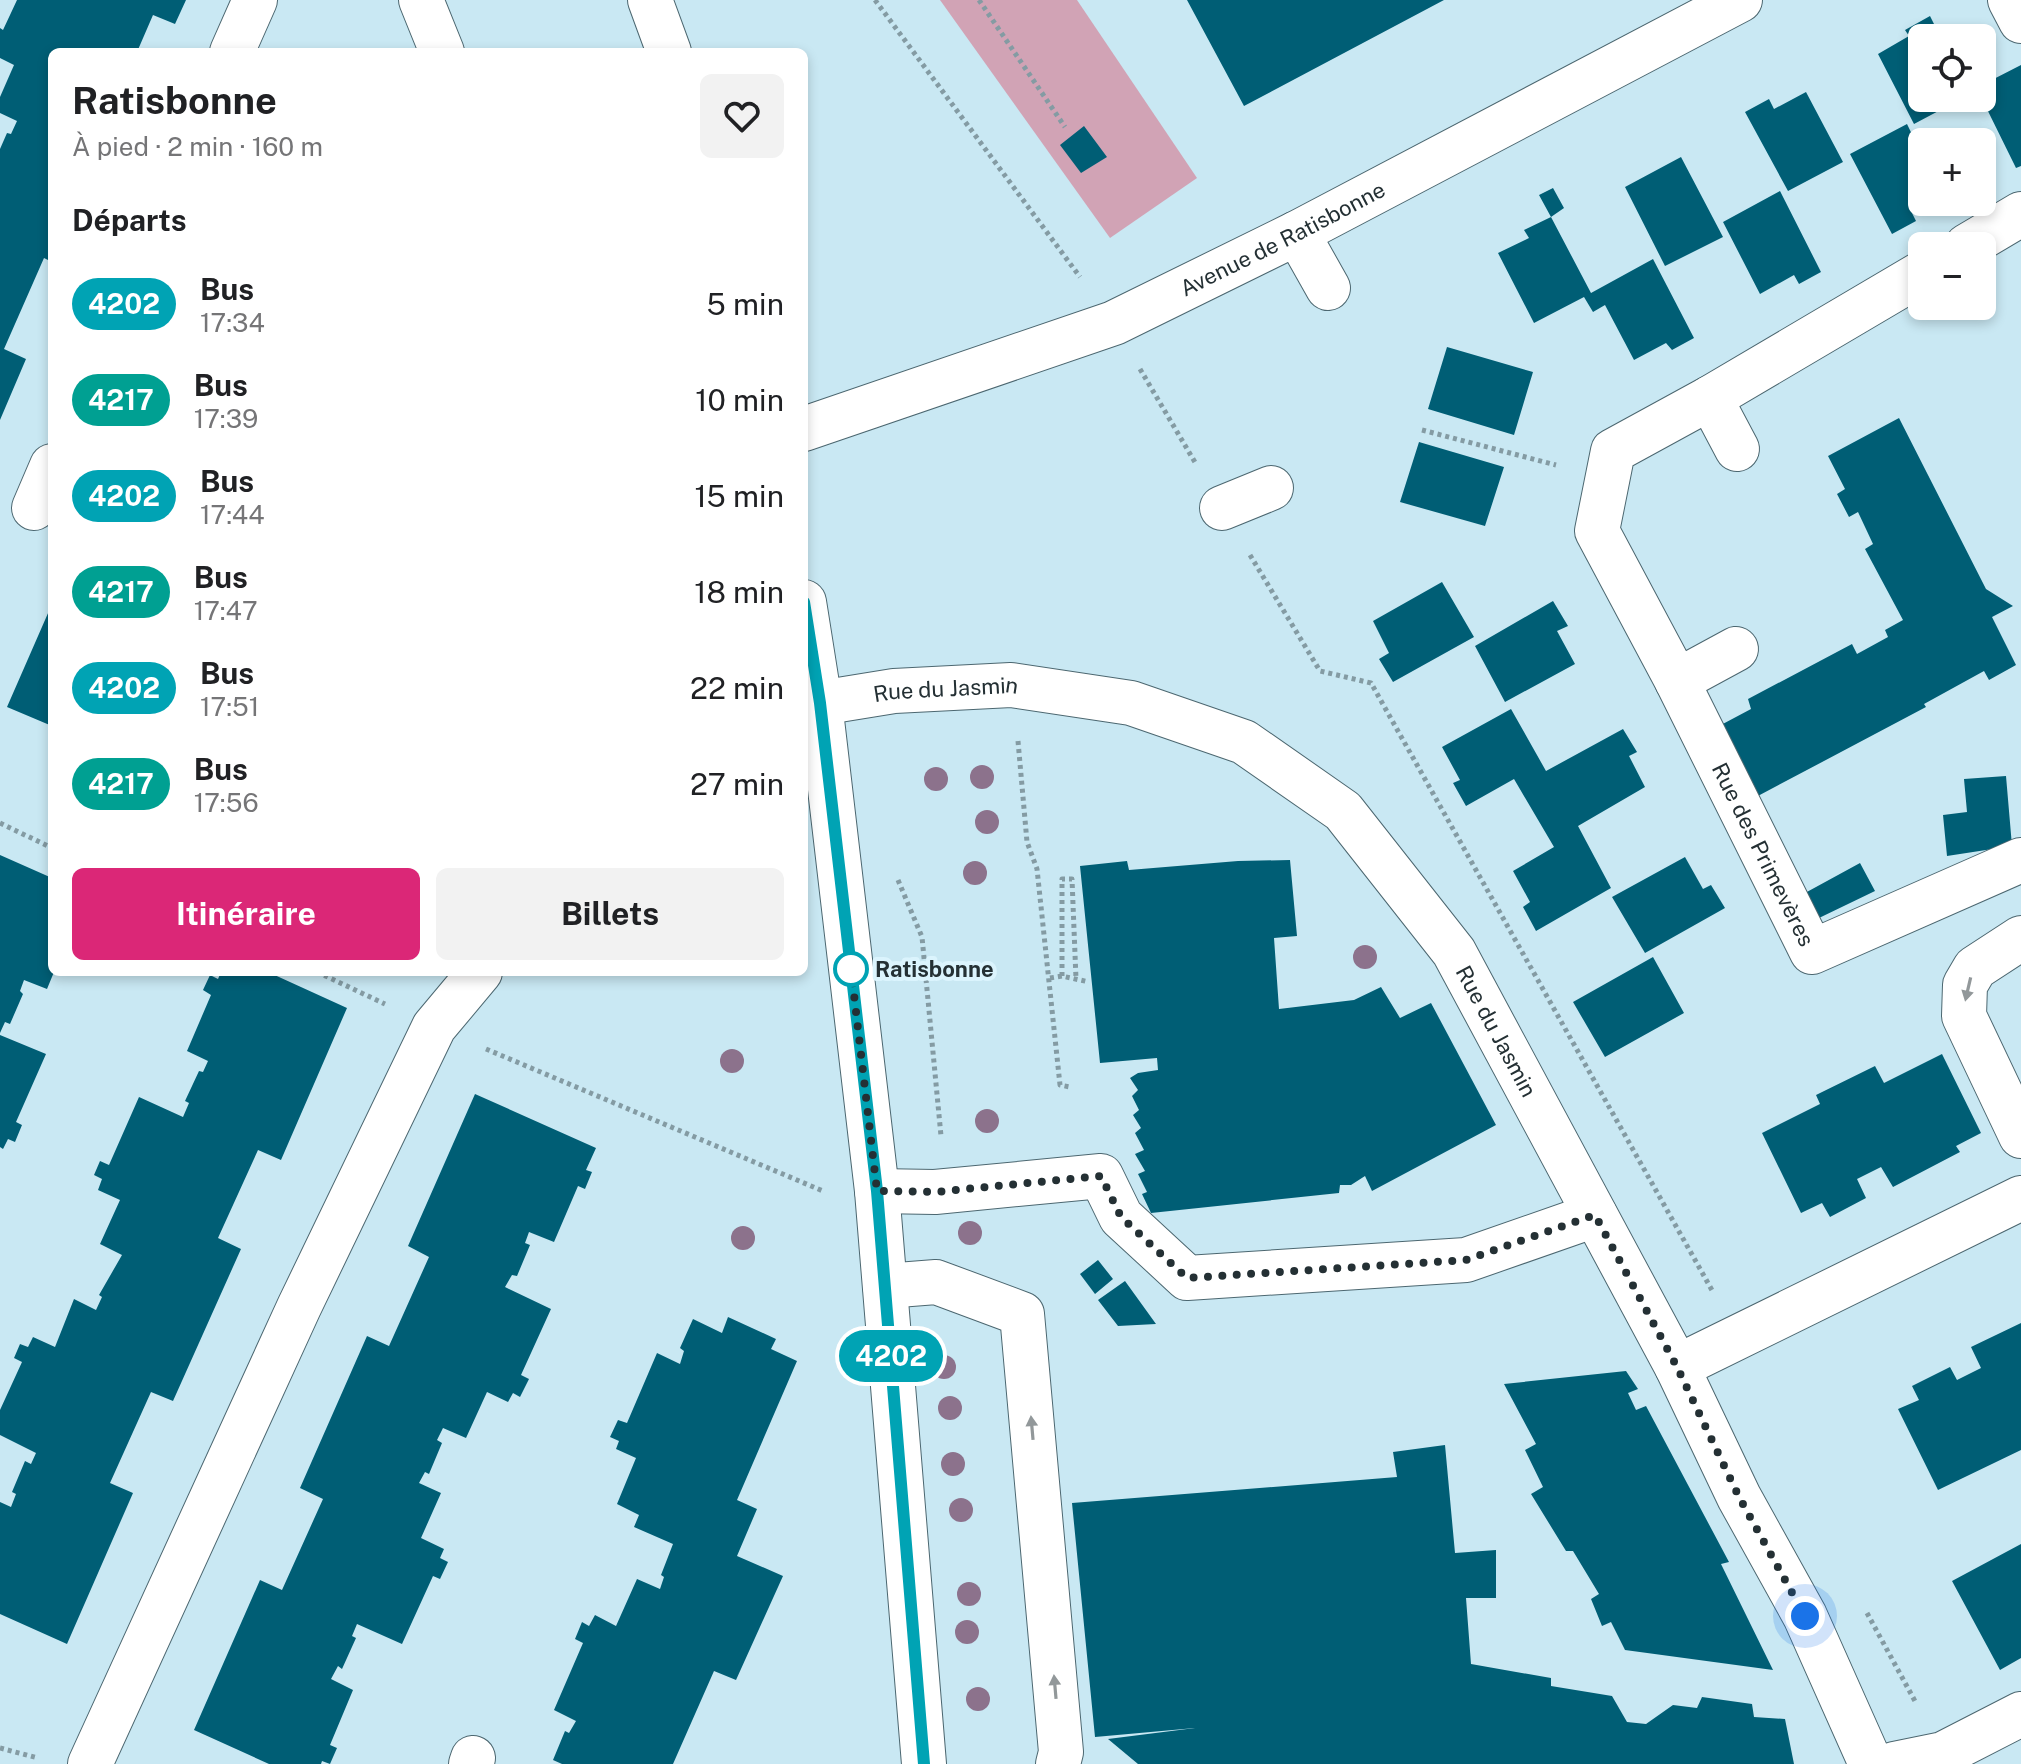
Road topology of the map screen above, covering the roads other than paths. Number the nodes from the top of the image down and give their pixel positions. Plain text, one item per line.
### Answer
1 (255, 0) edge
2 (421, 0) edge
3 (650, 0) edge
4 (1740, 0) edge
5 (2010, 0) edge
6 (2021, 21) edge
7 (234, 48) edge
8 (440, 48) edge
9 (668, 48) edge
10 (2021, 214) edge
11 (1991, 232) edge
12 (1297, 233) junction
13 (1908, 281) edge
14 (1328, 288) dead end
15 (1710, 398) junction
16 (808, 428) edge
17 (1737, 449) dead end
18 (48, 475) edge
19 (1271, 488) dead end
20 (34, 508) dead end
21 (1222, 508) dead end
22 (1736, 649) dead end
23 (808, 654) edge
24 (1677, 681) junction
25 (812, 706) edge
26 (2021, 860) edge
27 (2021, 938) edge
28 (477, 976) edge
29 (2021, 1136) edge
30 (2021, 1198) edge
31 (878, 1202) junction
32 (1595, 1215) junction
33 (885, 1286) junction
34 (1677, 1367) junction
35 (2021, 1714) edge
36 (90, 1764) edge
37 (924, 1764) edge
38 (1058, 1764) edge
39 (1871, 1764) edge
40 (1894, 1764) edge

1 - 7 street
2 - 8 street
3 - 9 street
4 - 12 street, Avenue de Ratisbonne
5 - 6 street
10 - 11 street
12 - 14 street
12 - 16 street, Avenue de Ratisbonne
13 - 15 street, Rue des Primevères
15 - 17 street
15 - 24 street, Rue des Primevères
18 - 20 street
19 - 21 street
22 - 24 street
23 - 25 street
24 - 26 street, Rue des Primevères
25 - 31 street
25 - 32 street, Rue du Jasmin
27 -> 29 street
28 - 36 street
30 - 34 street
31 - 32 street
31 - 33 street
32 - 34 street, Rue du Jasmin
33 - 37 street
38 -> 33 street
34 - 39 street, Rue du Jasmin
35 - 40 street

